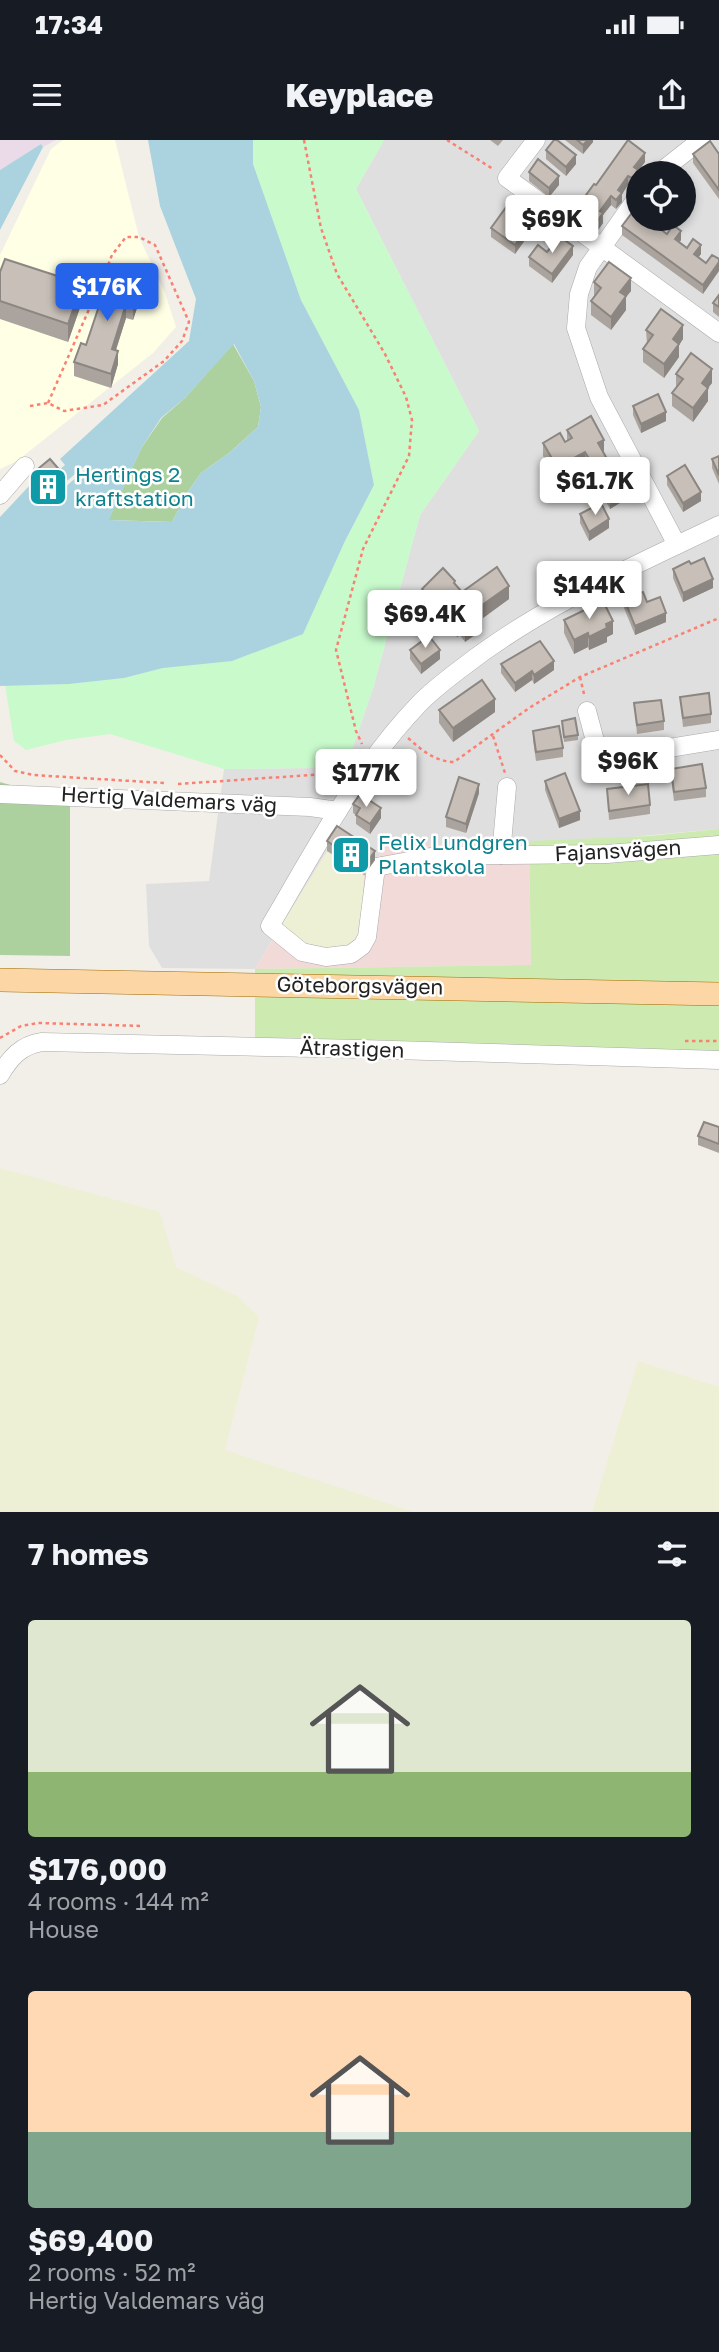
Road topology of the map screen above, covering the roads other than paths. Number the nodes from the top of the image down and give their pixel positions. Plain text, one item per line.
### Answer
1 (536, 140) edge
2 (701, 140) edge
3 (674, 161) edge
4 (626, 212) edge
5 (600, 247) junction
6 (719, 333) edge
7 (25, 466) dead end
8 (0, 495) edge
9 (719, 525) edge
10 (677, 545) junction
11 (587, 711) dead end
12 (719, 740) edge
13 (507, 787) road end
14 (0, 794) edge
15 (338, 811) junction
16 (719, 845) edge
17 (501, 855) junction
18 (0, 980) edge
19 (719, 994) edge
20 (719, 1060) edge
21 (0, 1075) edge

1 - 5 street
2 - 3 street
4 - 5 street
5 - 6 street
5 - 10 street
7 - 8 street
9 - 10 street
10 - 15 street
11 - 12 street
13 - 17 street
14 - 15 street, Hertig Valdemars väg
15 - 17 street, Fajansvägen
16 - 17 street, Fajansvägen
18 - 19 main road, Göteborgsvägen
20 - 21 street, Ätrastigen

